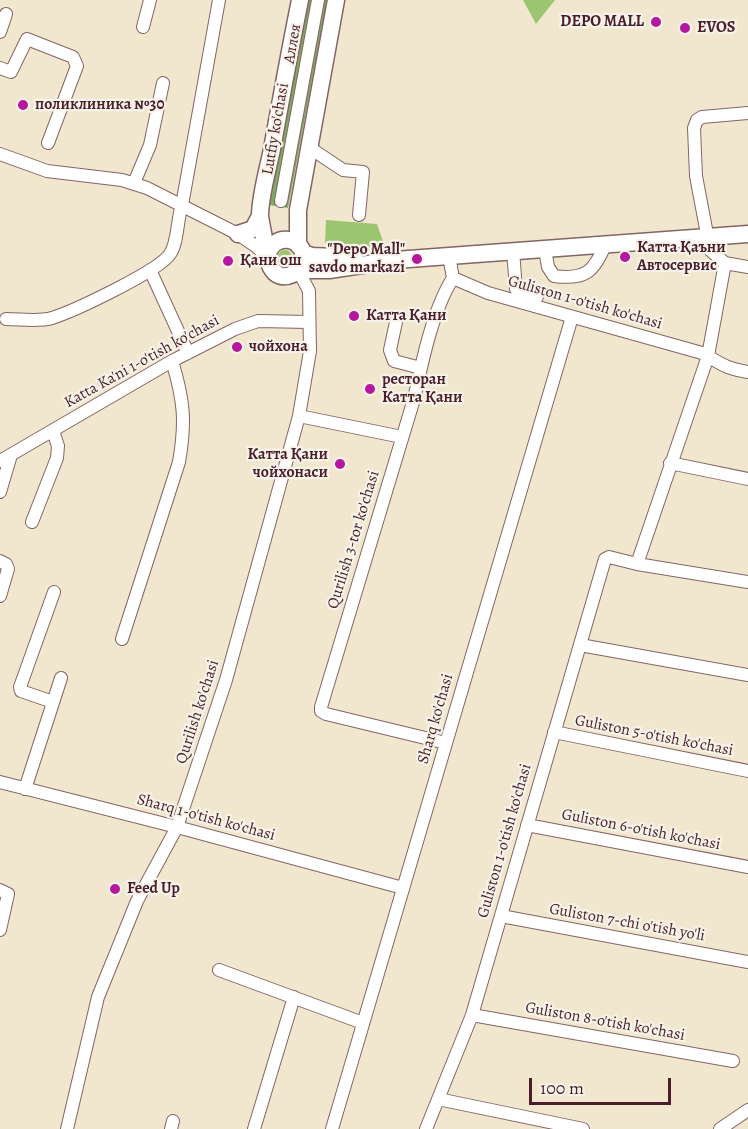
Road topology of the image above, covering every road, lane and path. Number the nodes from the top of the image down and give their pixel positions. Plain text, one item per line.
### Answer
1 (150, 0) edge
2 (219, 0) edge
3 (300, 0) edge
4 (318, 0) edge
5 (336, 0) edge
6 (6, 14) dead end
7 (143, 27) dead end
8 (0, 32) edge
9 (0, 68) edge
10 (163, 83) dead end
11 (748, 113) edge
12 (48, 143) dead end
13 (310, 148) junction
14 (2, 157) edge
15 (134, 183) junction
16 (281, 201) dead end
17 (182, 205) junction
18 (359, 215) dead end
19 (260, 216) junction
20 (238, 234) junction
21 (748, 234) edge
22 (264, 237) junction
23 (707, 237) junction
24 (281, 240) junction
25 (605, 245) junction
26 (301, 249) junction
27 (545, 249) junction
28 (513, 251) junction
29 (449, 256) junction
30 (267, 258) junction
31 (395, 260) junction
32 (725, 263) junction
33 (748, 267) edge
34 (150, 270) junction
35 (298, 270) junction
36 (318, 271) junction
37 (453, 278) junction
38 (309, 291) junction
39 (537, 297) dead end
40 (572, 317) junction
41 (6, 319) dead end
42 (309, 322) junction
43 (396, 322) dead end
44 (188, 353) junction
45 (708, 356) junction
46 (172, 361) junction
47 (421, 368) junction
48 (748, 372) edge
49 (299, 416) junction
50 (52, 431) junction
51 (402, 438) junction
52 (5, 458) edge
53 (670, 463) junction
54 (748, 479) edge
55 (0, 492) edge
56 (32, 522) dead end
57 (0, 561) edge
58 (637, 564) junction
59 (748, 582) edge
60 (54, 591) dead end
61 (0, 596) edge
62 (122, 639) dead end
63 (580, 645) junction
64 (748, 675) edge
65 (61, 678) dead end
66 (53, 702) junction
67 (554, 732) junction
68 (446, 743) junction
69 (748, 771) edge
70 (0, 782) edge
71 (25, 789) junction
72 (528, 825) junction
73 (177, 827) junction
74 (748, 867) edge
75 (403, 888) junction
76 (0, 890) edge
77 (501, 916) junction
78 (0, 930) edge
79 (748, 962) edge
80 (219, 970) dead end
81 (294, 997) junction
82 (472, 1015) junction
83 (363, 1023) junction
84 (733, 1061) dead end
85 (438, 1098) junction
86 (748, 1110) edge
87 (67, 1129) edge
88 (255, 1129) edge
89 (332, 1129) edge
90 (426, 1129) edge
91 (583, 1129) edge
92 (720, 1129) edge

1 - 7 street
2 - 17 street
3 - 19 main road, Lutfiy ko'chasi
4 - 16 street, Аллея
5 - 13 main road
6 - 8 street
9 - 12 street
10 - 15 street
11 - 23 street
13 - 18 street
13 - 26 main road
14 - 15 street
15 - 17 street
17 - 20 street
17 - 34 street
19 - 20 main road
19 - 22 main road, Lutfiy ko'chasi
20 - 22 street
20 - 30 street
21 - 23 main road
22 - 24 street
22 - 30 main road, Lutfiy ko'chasi
23 - 25 main road
23 - 32 street
24 - 26 main road
24 - 30 main road
25 - 27 main road
25 - 27 street
26 - 31 main road
26 - 35 main road
27 - 28 main road
28 - 29 main road
28 - 39 street
29 - 31 main road
29 - 37 street
30 - 35 main road
31 - 36 main road
32 - 33 street
32 - 45 street
34 - 41 street
34 - 44 street
35 - 36 main road
35 - 38 street, Qurilish ko'chasi
36 - 38 street, Qurilish ko'chasi
37 - 40 street, Guliston 1-o'tish ko'chasi
37 - 47 street, Qurilish 3-tor ko'chasi
38 - 42 street, Qurilish ko'chasi
40 - 45 street, Guliston 1-o'tish ko'chasi
40 - 68 street, Sharq ko'chasi
42 - 44 street, Katta Ka'ni 1-o'tish ko'chasi
42 - 49 street, Qurilish ko'chasi
43 - 47 street
44 - 46 street, Katta Ka'ni 1-o'tish ko'chasi
45 - 48 street, Guliston 1-o'tish ko'chasi
45 - 53 street
46 - 50 street, Katta Ka'ni 1-o'tish ko'chasi
46 - 62 street
47 - 51 street, Qurilish 3-tor ko'chasi
49 - 51 street
49 - 73 street, Qurilish ko'chasi
50 - 52 street, Katta Ka'ni 1-o'tish ko'chasi
50 - 56 street
51 - 68 street, Qurilish 3-tor ko'chasi
52 - 55 street
53 - 54 street
53 - 58 street
57 - 61 street
58 - 59 street
58 - 63 street, Guliston 1-o'tish ko'chasi
60 - 66 street
63 - 64 street
63 - 67 street, Guliston 1-o'tish ko'chasi
65 - 66 street
66 - 71 street
67 - 69 street, Guliston 5-o'tish ko'chasi
67 - 72 street, Guliston 1-o'tish ko'chasi
68 - 75 street, Sharq ko'chasi
70 - 71 street, Sharq 1-o'tish ko'chasi
71 - 73 street, Sharq 1-o'tish ko'chasi
72 - 74 street, Guliston 6-o'tish ko'chasi
72 - 77 street, Guliston 1-o'tish ko'chasi
73 - 75 street, Sharq 1-o'tish ko'chasi
73 - 87 street, Qurilish ko'chasi
75 - 83 street, Sharq ko'chasi
76 - 78 street
77 - 79 street, Guliston 7-chi o'tish yo'li
77 - 82 street, Guliston 1-o'tish ko'chasi
80 - 81 street
81 - 83 street
81 - 88 street
82 - 84 street, Guliston 8-o'tish ko'chasi
82 - 85 street, Guliston 1-o'tish ko'chasi
83 - 89 street, Sharq ko'chasi
85 - 90 street, Guliston 1-o'tish ko'chasi
85 - 91 street
86 - 92 street

